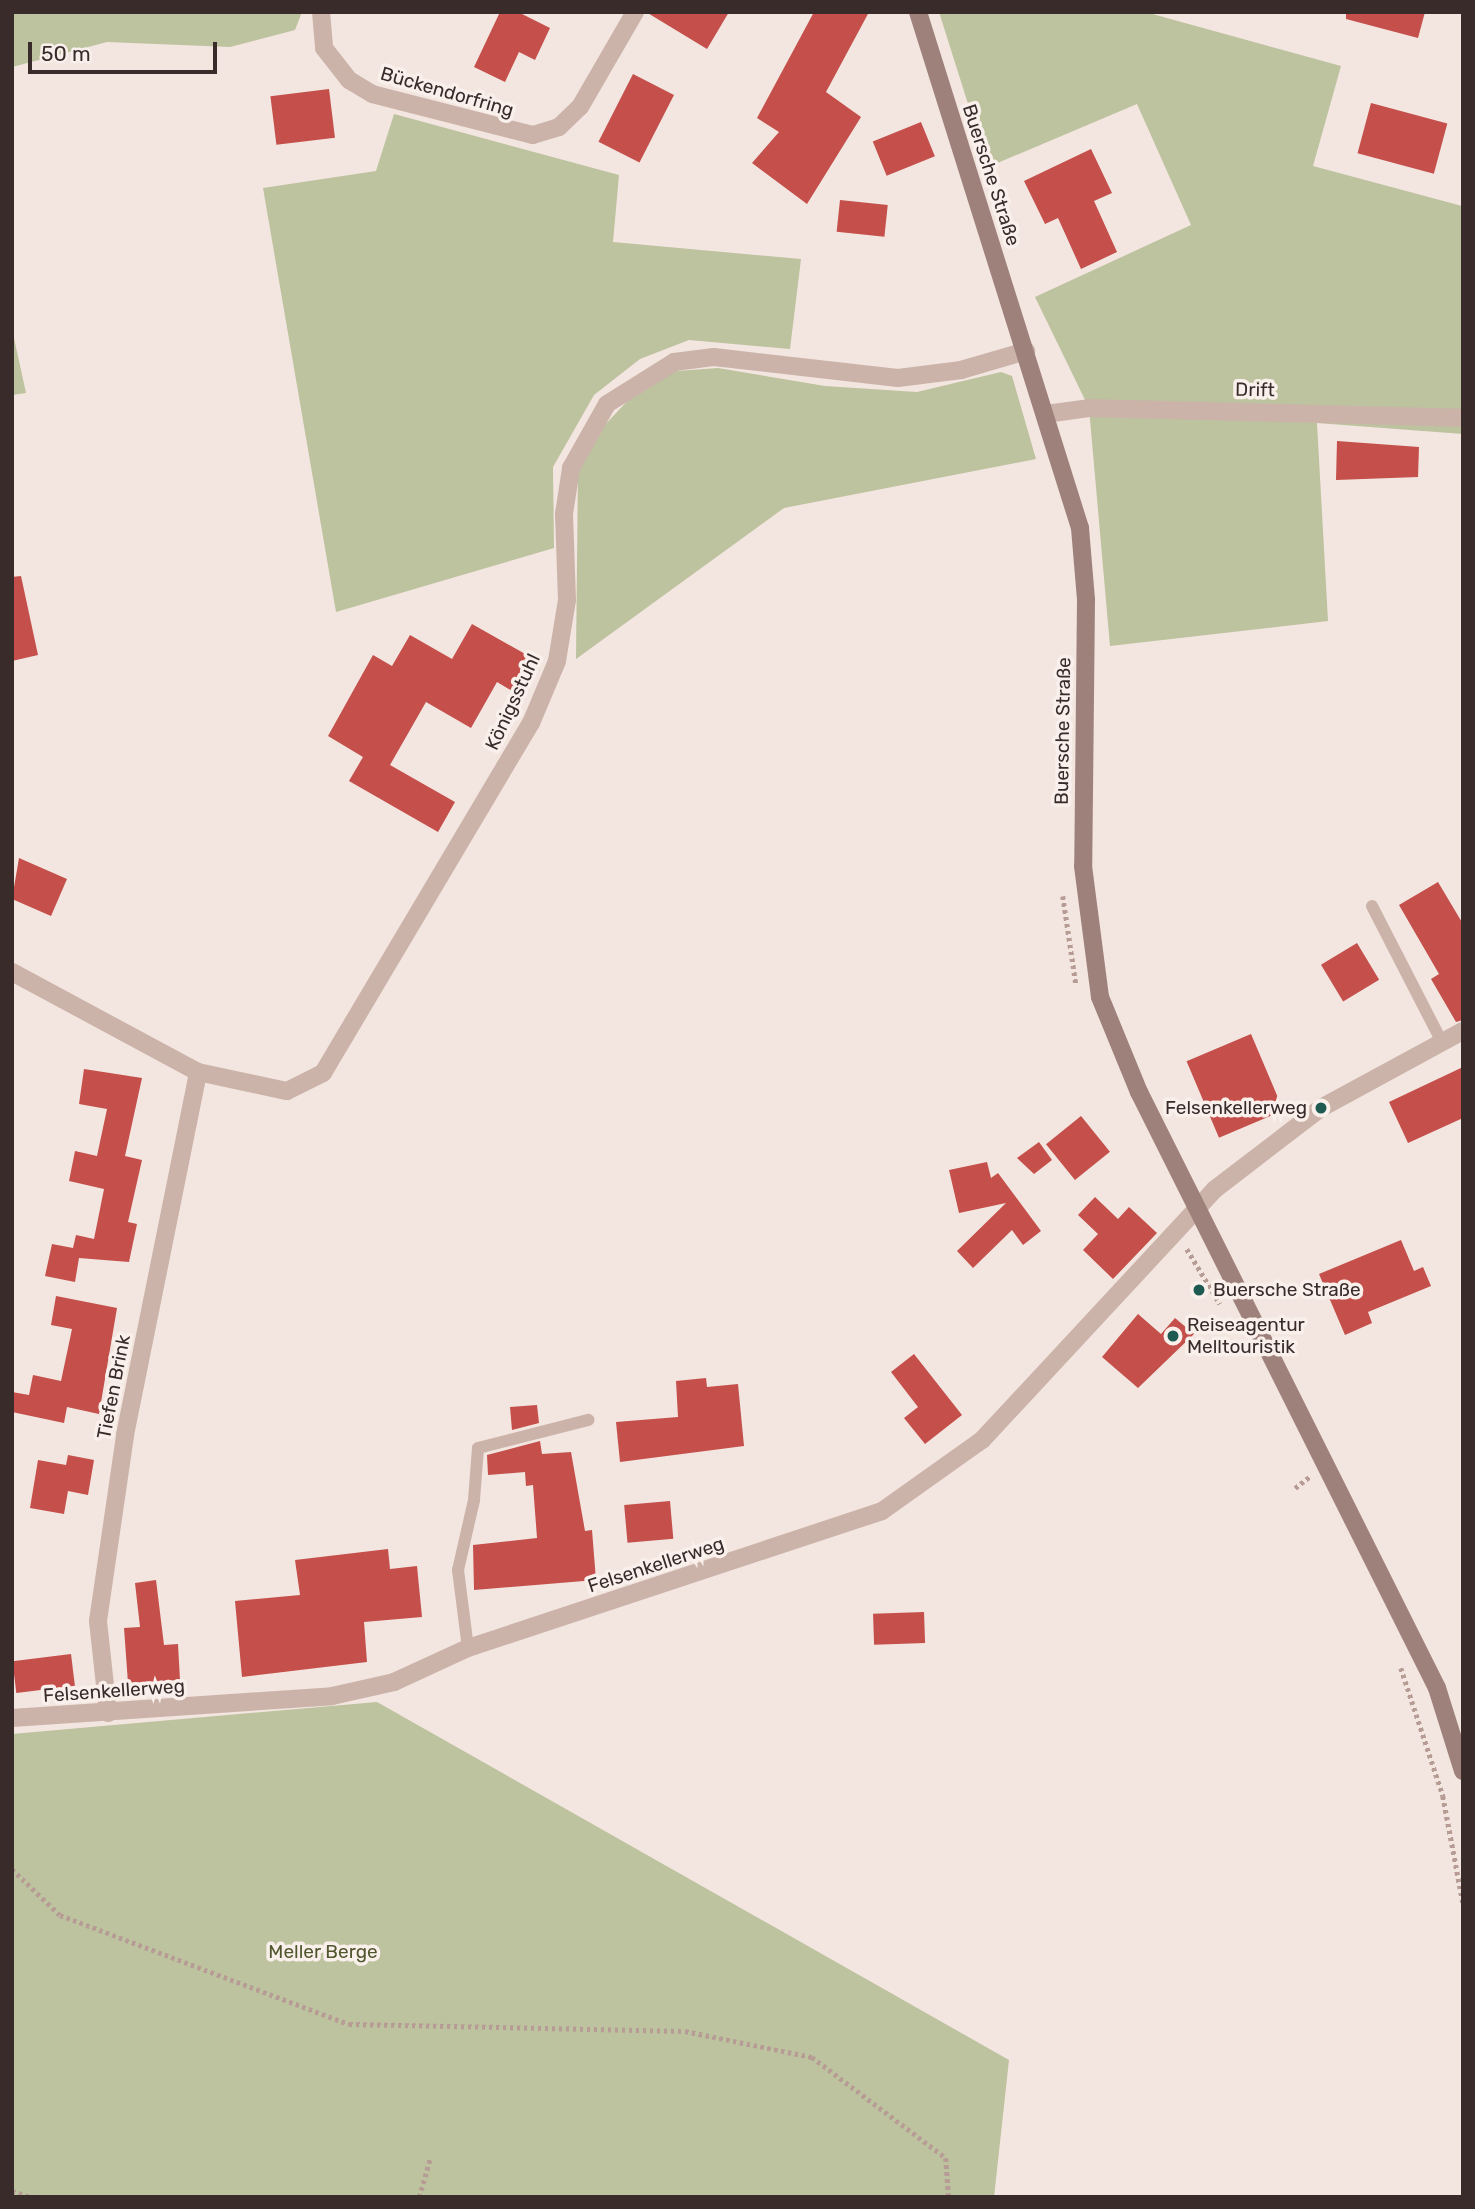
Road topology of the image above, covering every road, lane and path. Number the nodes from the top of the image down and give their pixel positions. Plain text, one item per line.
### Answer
1 (321, 12) edge
2 (635, 12) edge
3 (918, 12) edge
4 (1026, 351) junction
5 (1046, 414) junction
6 (1463, 418) edge
7 (1372, 906) dead end
8 (12, 972) edge
9 (1463, 1031) edge
10 (1442, 1042) junction
11 (198, 1072) junction
12 (1196, 1209) junction
13 (588, 1420) dead end
14 (468, 1648) junction
15 (1395, 1654) dead end
16 (108, 1713) junction
17 (12, 1718) edge
18 (1463, 1770) edge
19 (12, 1869) edge
20 (1463, 1903) edge
21 (430, 2159) dead end
22 (12, 2191) edge
23 (30, 2197) edge
24 (419, 2197) edge
25 (948, 2197) edge

1 - 2 street, Bückendorfring
3 - 4 main road, Buersche Straße
4 - 5 main road, Buersche Straße
4 - 11 street, Königsstuhl
5 - 6 street, Drift
5 - 12 main road, Buersche Straße
7 - 10 lane
8 - 11 street, Königsstuhl
9 - 10 street, Felsenkellerweg
10 - 12 street, Felsenkellerweg
11 - 16 street, Tiefen Brink
12 - 14 street, Felsenkellerweg
12 - 18 main road, Buersche Straße
13 - 14 lane
14 - 16 street, Felsenkellerweg
15 - 20 path
16 - 17 street, Felsenkellerweg
19 - 25 path
21 - 24 path
22 - 23 path

